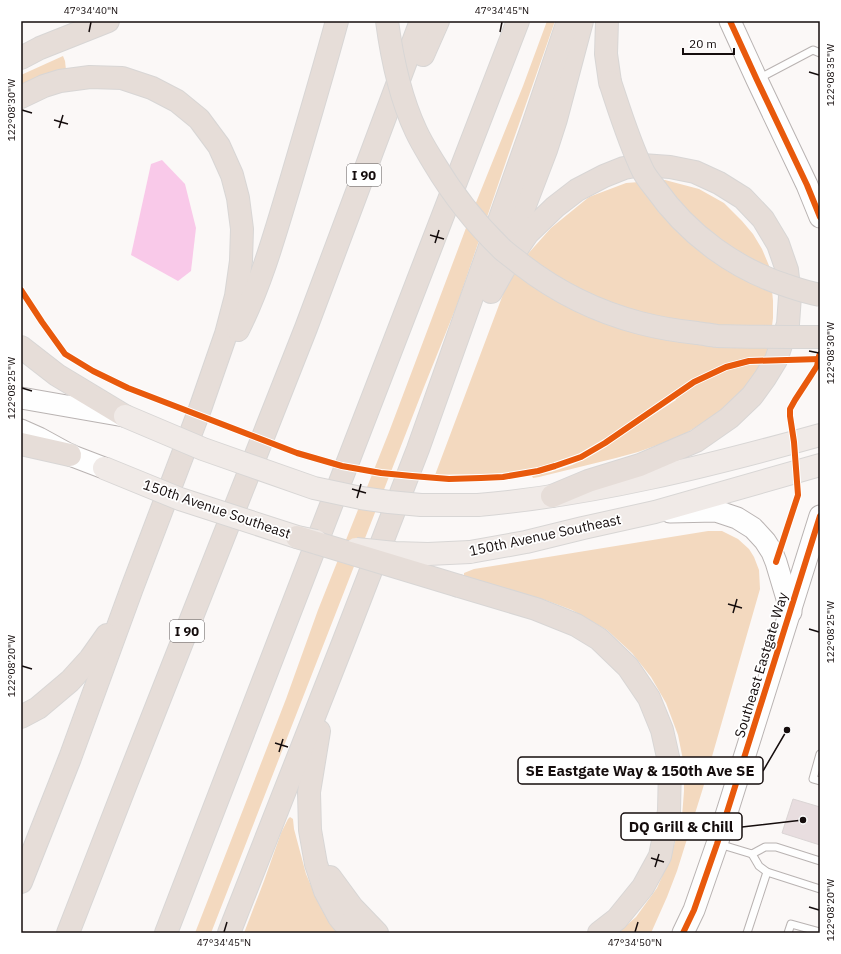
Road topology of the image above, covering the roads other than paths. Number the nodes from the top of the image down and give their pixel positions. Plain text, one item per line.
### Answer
1 (108, 21) edge
2 (337, 21) edge
3 (387, 21) edge
4 (421, 21) edge
5 (438, 21) edge
6 (518, 21) edge
7 (568, 21) edge
8 (582, 21) edge
9 (606, 21) edge
10 (730, 21) edge
11 (820, 53) edge
12 (21, 58) edge
13 (756, 80) junction
14 (21, 97) edge
15 (820, 217) edge
16 (491, 292) junction
17 (820, 295) edge
18 (306, 328) junction
19 (820, 338) edge
20 (21, 347) edge
21 (21, 398) edge
22 (200, 409) junction
23 (125, 416) junction
24 (21, 430) edge
25 (820, 435) edge
26 (21, 444) edge
27 (418, 449) junction
28 (70, 455) junction
29 (820, 465) edge
30 (104, 468) joint
31 (552, 496) junction
32 (655, 512) junction
33 (820, 516) edge
34 (297, 537) junction
35 (132, 588) junction
36 (791, 612) junction
37 (343, 643) junction
38 (21, 717) edge
39 (820, 754) edge
40 (820, 781) edge
41 (310, 830) junction
42 (717, 844) junction
43 (752, 854) junction
44 (820, 861) edge
45 (767, 872) junction
46 (21, 882) edge
47 (820, 889) edge
48 (820, 932) edge
49 (68, 933) edge
50 (166, 933) edge
51 (229, 933) edge
52 (352, 933) edge
53 (376, 933) edge
54 (599, 933) edge
55 (683, 933) edge
56 (747, 933) edge
57 (788, 933) edge

1 - 12 highway
2 - 22 highway
3 - 19 highway, bridge
4 - 18 highway, I 90
5 - 18 highway
6 - 50 highway
7 - 27 highway
8 - 16 highway
9 - 17 highway, bridge
10 - 13 main road
11 - 13 lane
13 - 15 main road
14 - 22 highway
16 - 27 highway
16 - 31 highway
18 - 49 highway, I 90
20 - 23 highway
21 - 23 main road
22 - 35 highway
23 - 31 main road, bridge
24 - 28 main road, 150th Avenue Southeast
25 - 31 main road
26 - 28 highway
27 - 37 highway
28 - 30 main road, 150th Avenue Southeast
29 - 32 main road, 150th Avenue Southeast
30 - 34 main road, 150th Avenue Southeast, bridge
32 - 34 main road, 150th Avenue Southeast, bridge
32 - 36 main road
33 - 36 main road, Southeast Eastgate Way
34 - 54 highway, bridge
35 - 38 highway
35 - 46 highway
36 - 42 main road, Southeast Eastgate Way
37 - 41 highway
37 - 51 highway
39 - 40 lane
41 - 52 highway
41 - 53 highway
42 - 43 lane
42 - 55 main road, Southeast Eastgate Way
43 - 44 lane
43 - 45 lane
45 - 47 lane
45 - 56 lane
48 - 57 lane

